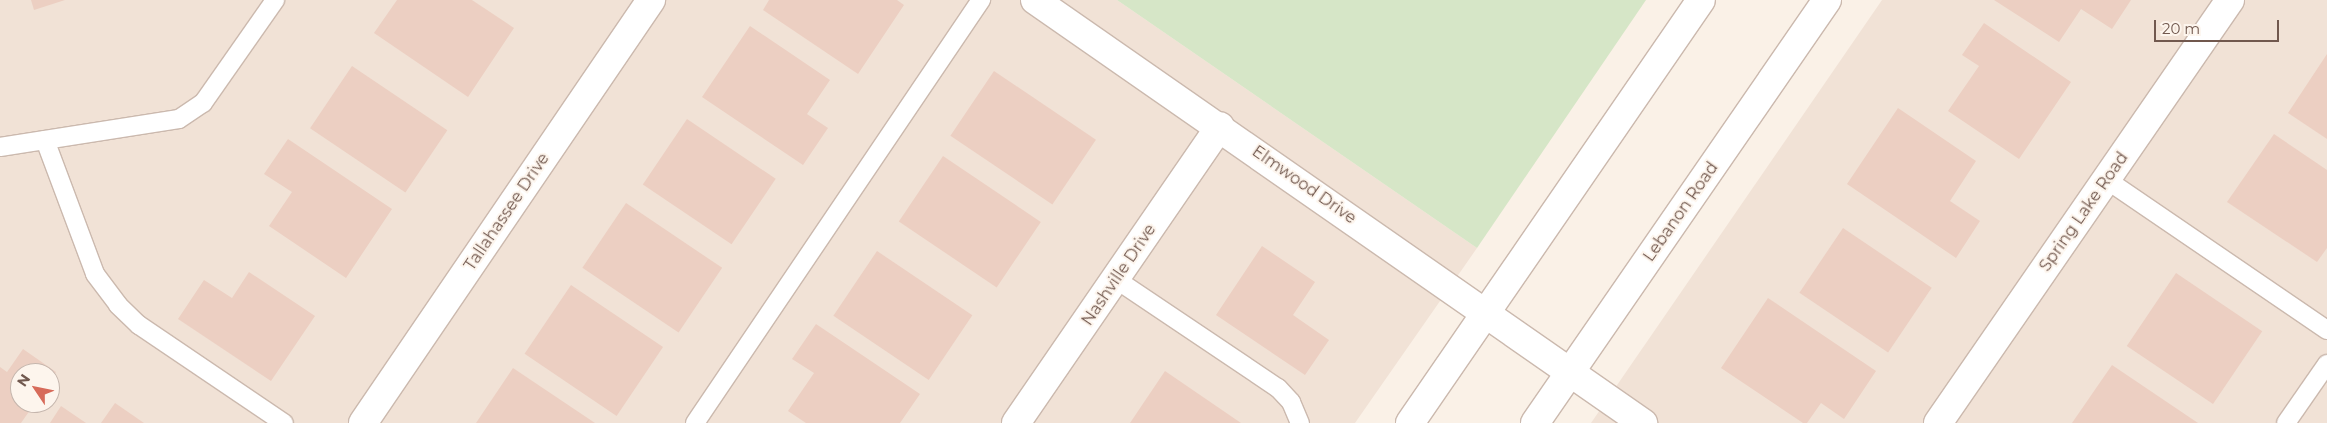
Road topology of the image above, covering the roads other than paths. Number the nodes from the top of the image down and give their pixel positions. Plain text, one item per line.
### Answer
1 (275, 0) edge
2 (651, 0) edge
3 (981, 0) edge
4 (1035, 0) edge
5 (1701, 0) edge
6 (1827, 0) edge
7 (2230, 0) edge
8 (1220, 126) junction
9 (45, 140) junction
10 (0, 147) edge
11 (2107, 180) junction
12 (1117, 280) junction
13 (1485, 313) junction
14 (2327, 330) edge
15 (2327, 364) edge
16 (1570, 372) junction
17 (284, 423) edge
18 (363, 423) edge
19 (695, 423) edge
20 (1016, 423) edge
21 (1300, 423) edge
22 (1410, 423) edge
23 (1535, 423) edge
24 (1643, 423) edge
25 (1938, 423) edge
26 (2286, 423) edge

1 - 9 lane
2 - 18 street, Tallahassee Drive
3 - 19 lane
4 - 8 street, Elmwood Drive
5 - 13 street
6 - 16 street, Lebanon Road
7 - 11 street, Spring Lake Road
8 - 12 street, Nashville Drive
8 - 13 street, Elmwood Drive
9 - 10 lane
9 - 17 lane
11 - 14 lane
11 - 25 street, Spring Lake Road
12 - 20 street, Nashville Drive
12 - 21 lane
13 - 16 street, Elmwood Drive
13 - 22 street
15 - 26 lane
16 - 23 street, Lebanon Road
16 - 24 street, Elmwood Drive

